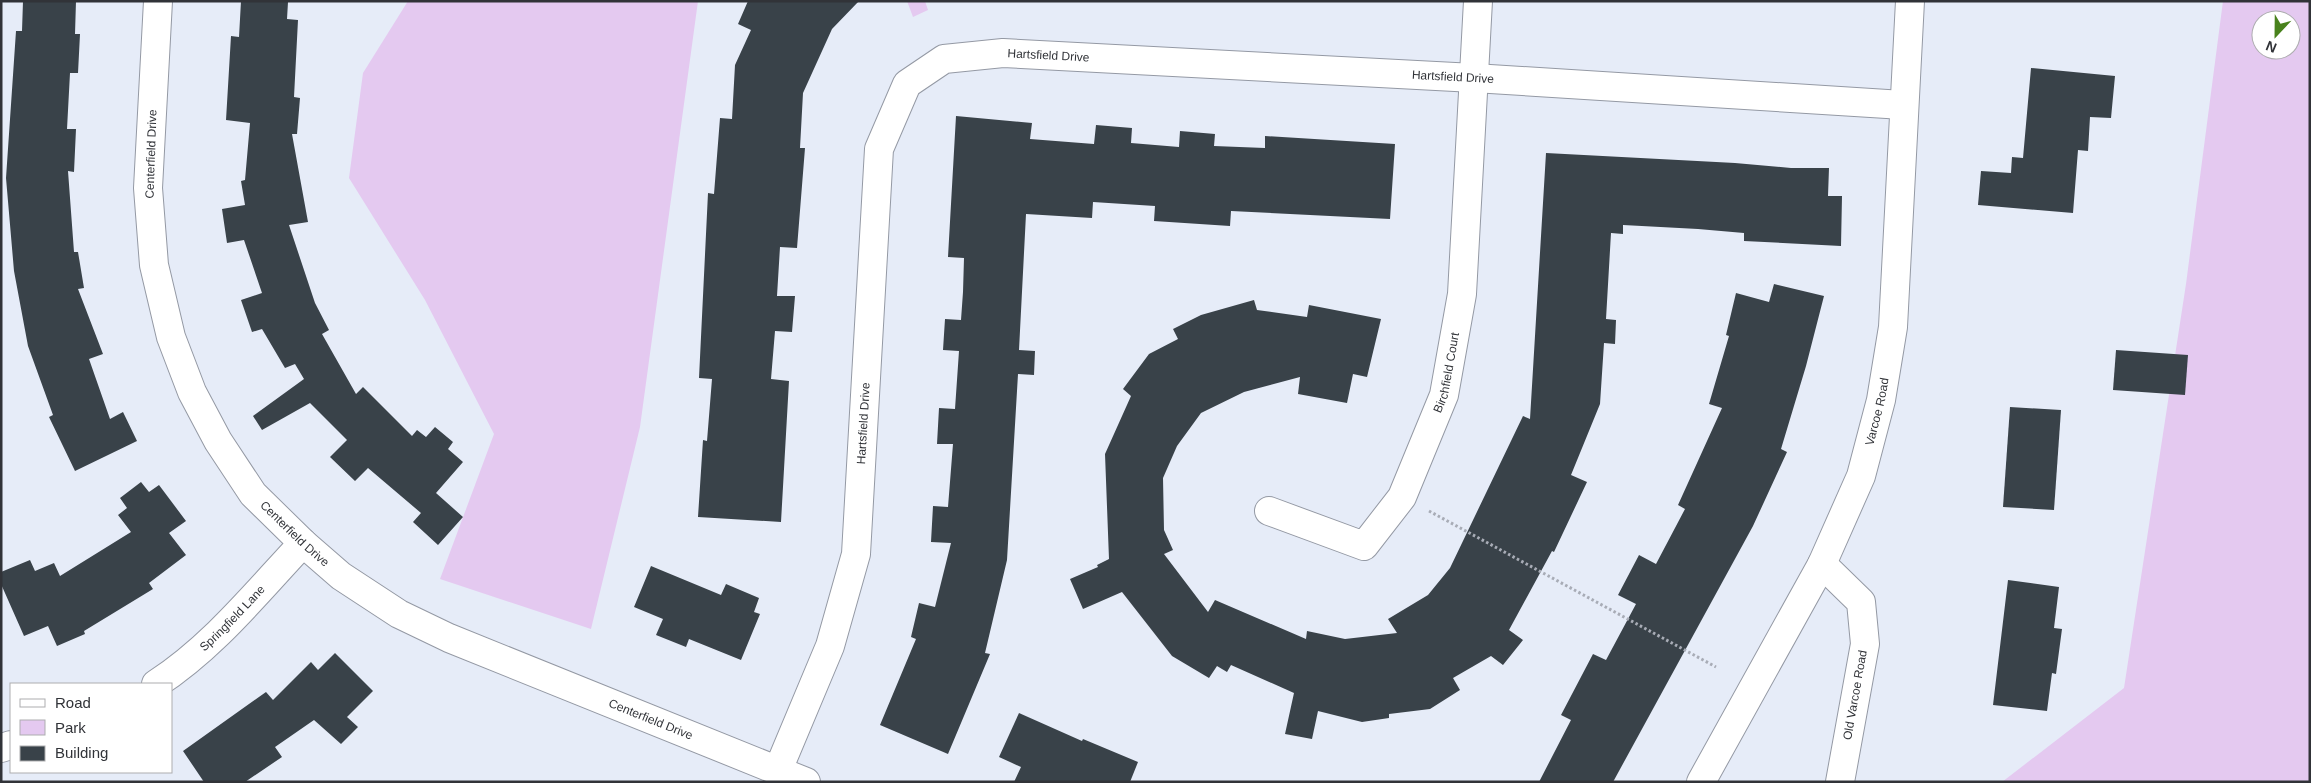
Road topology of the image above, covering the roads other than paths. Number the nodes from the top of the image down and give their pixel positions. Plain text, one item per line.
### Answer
1 (158, 1) edge
2 (1478, 1) edge
3 (1910, 1) edge
4 (1474, 78) junction
5 (1903, 105) junction
6 (1269, 511) dead end
7 (302, 543) junction
8 (1822, 564) junction
9 (158, 683) edge
10 (778, 770) junction
11 (806, 782) edge
12 (1700, 782) edge
13 (1840, 782) edge

1 - 7 street, Centerfield Drive
2 - 4 street, Birchfield Court
3 - 5 street, Varcoe Road
4 - 5 street, Hartsfield Drive
4 - 6 street, Birchfield Court
4 - 10 street, Hartsfield Drive
5 - 8 street, Varcoe Road
7 - 9 street, Springfield Lane
7 - 10 street, Centerfield Drive
8 - 12 street, Varcoe Road
8 - 13 street, Old Varcoe Road
10 - 11 street, Centerfield Drive

